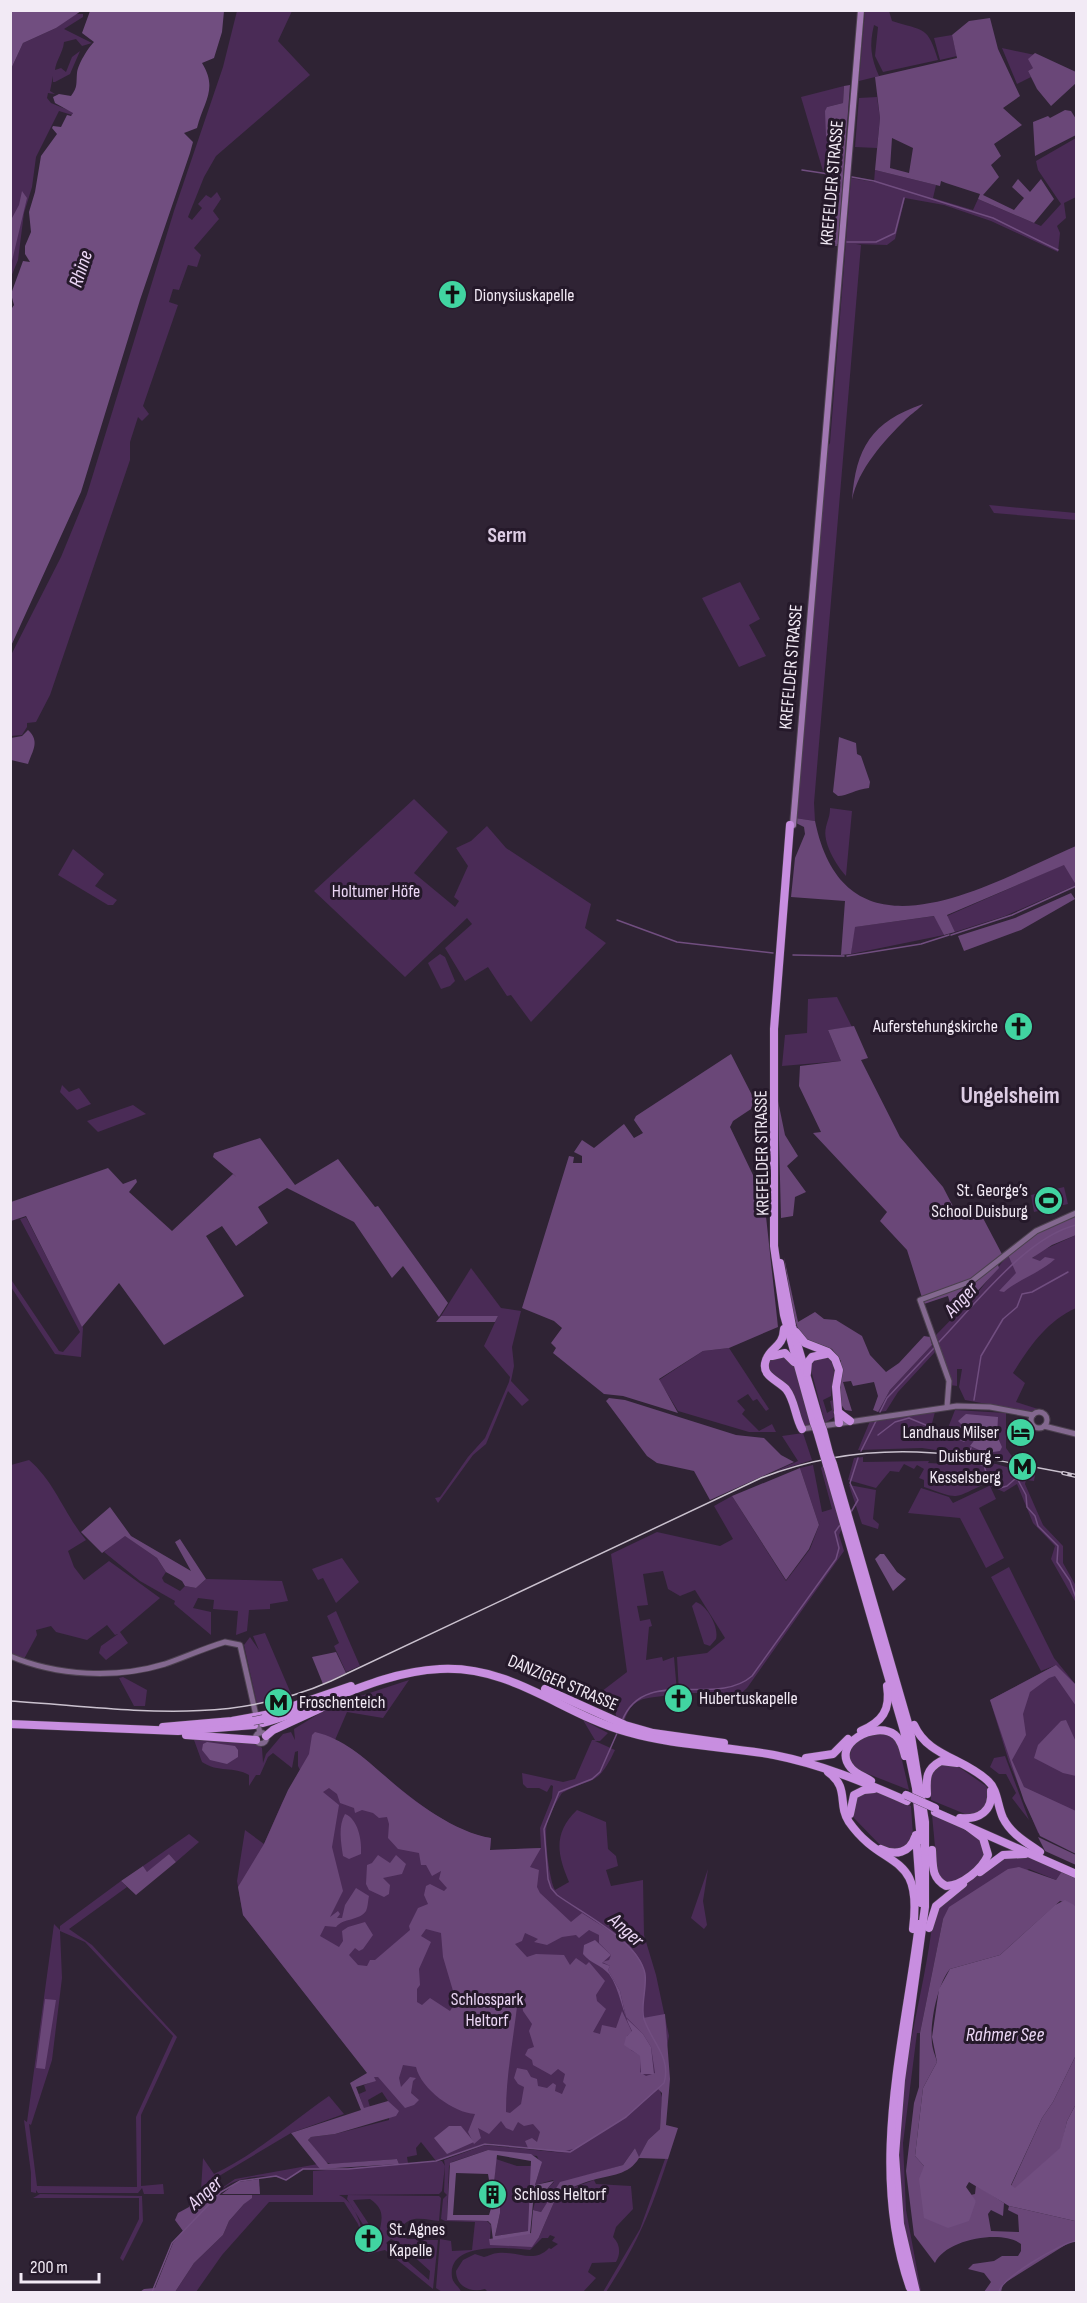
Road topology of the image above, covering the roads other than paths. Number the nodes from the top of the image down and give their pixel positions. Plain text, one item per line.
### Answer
1 (860, 10) edge
2 (792, 825) junction
3 (1077, 1213) edge
4 (784, 1315) junction
5 (792, 1326) junction
6 (800, 1374) junction
7 (810, 1386) junction
8 (947, 1407) junction
9 (838, 1412) junction
10 (1032, 1418) junction
11 (850, 1421) junction
12 (838, 1423) junction
13 (1046, 1423) junction
14 (819, 1426) junction
15 (803, 1429) junction
16 (1077, 1434) edge
17 (846, 1518) junction
18 (865, 1596) junction
19 (883, 1634) junction
20 (10, 1656) edge
21 (887, 1686) junction
22 (339, 1696) junction
23 (258, 1721) junction
24 (10, 1722) edge
25 (610, 1723) junction
26 (914, 1725) junction
27 (165, 1729) junction
28 (261, 1736) junction
29 (752, 1749) junction
30 (905, 1756) junction
31 (806, 1758) junction
32 (822, 1768) junction
33 (871, 1781) junction
34 (885, 1791) junction
35 (927, 1794) junction
36 (907, 1798) junction
37 (935, 1810) junction
38 (960, 1818) junction
39 (967, 1826) junction
40 (916, 1830) junction
41 (1041, 1855) junction
42 (932, 1861) junction
43 (1077, 1868) edge
44 (1077, 1874) edge
45 (921, 1903) junction
46 (929, 1928) junction
47 (912, 2010) junction
48 (903, 2031) junction
49 (911, 2292) edge
50 (916, 2292) edge

1 - 2 main road, KREFELDER STRASSE
2 - 4 highway, KREFELDER STRASSE
2 - 5 highway, KREFELDER STRASSE
3 - 8 main road
4 - 6 highway
4 - 15 highway
5 - 7 highway, KREFELDER STRASSE
5 - 9 highway
6 - 14 highway
6 - 15 highway
7 - 12 highway
7 - 14 highway, KREFELDER STRASSE
8 - 10 main road
8 - 11 main road
9 - 11 highway
9 - 12 highway
10 - 13 main road
10 - 13 main road
11 - 12 main road
12 - 15 main road
13 - 16 main road
14 - 17 highway, bridge
17 - 18 highway
17 - 19 highway
18 - 21 highway
18 - 45 highway
19 - 26 highway
19 - 47 highway
20 - 23 main road
21 - 30 highway
21 - 31 highway
22 - 23 highway, DANZIGER STRASSE
22 - 25 highway, DANZIGER STRASSE
22 - 28 highway
23 - 25 highway, DANZIGER STRASSE
23 - 27 highway, DANZIGER STRASSE
23 - 28 main road
24 - 27 highway, DANZIGER STRASSE
25 - 29 highway, DANZIGER STRASSE
26 - 35 highway
26 - 41 highway
27 - 28 highway
29 - 31 highway
29 - 32 highway
30 - 33 highway
30 - 40 highway
31 - 33 highway
32 - 34 highway
32 - 48 highway
33 - 36 highway
34 - 36 highway
34 - 40 highway
35 - 38 highway
35 - 42 highway
36 - 37 highway, bridge
37 - 38 highway
37 - 39 highway
38 - 41 highway
39 - 41 highway
39 - 42 highway
40 - 45 highway
41 - 43 highway
41 - 44 highway
41 - 46 highway
42 - 46 highway
45 - 48 highway
46 - 47 highway
47 - 50 highway
48 - 49 highway

